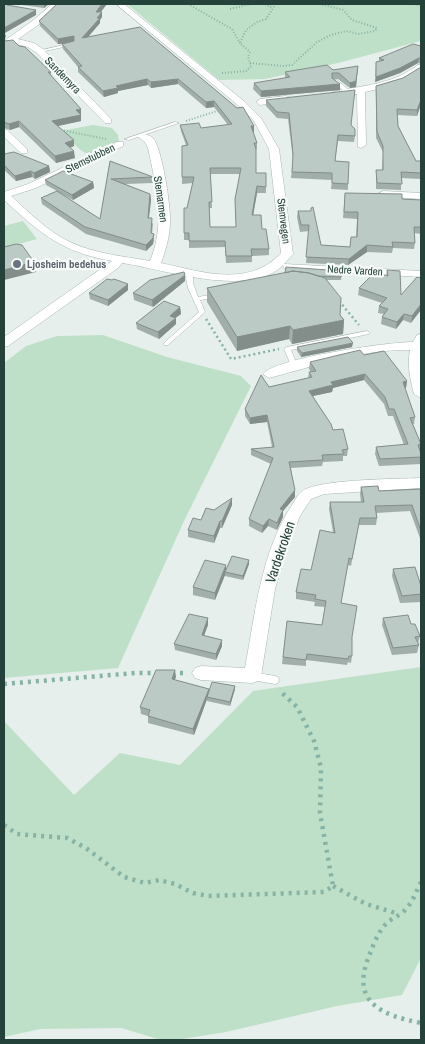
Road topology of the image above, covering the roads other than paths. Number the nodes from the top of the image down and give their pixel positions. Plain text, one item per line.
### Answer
1 (56, 4) edge
2 (120, 4) edge
3 (38, 11) edge
4 (47, 13) junction
5 (4, 32) edge
6 (15, 38) junction
7 (72, 44) edge
8 (4, 45) edge
9 (40, 51) junction
10 (421, 67) edge
11 (417, 76) edge
12 (335, 81) edge
13 (361, 91) junction
14 (348, 92) junction
15 (328, 94) edge
16 (299, 98) edge
17 (260, 102) dead end
18 (108, 121) dead end
19 (178, 123) road end
20 (4, 132) edge
21 (142, 136) junction
22 (124, 141) joint
23 (361, 145) dead end
24 (24, 151) dead end
25 (375, 194) edge
26 (4, 195) edge
27 (421, 196) edge
28 (118, 260) junction
29 (154, 265) junction
30 (288, 266) edge
31 (190, 273) junction
32 (421, 274) edge
33 (226, 294) edge
34 (197, 299) junction
35 (367, 333) road end
36 (4, 343) edge
37 (420, 343) edge
38 (166, 344) dead end
39 (294, 365) junction
40 (269, 374) dead end
41 (421, 394) edge
42 (421, 483) edge
43 (201, 673) road end
44 (252, 676) junction
45 (275, 680) road end

1 - 4 street
2 - 31 street, Stemvegen
3 - 4 street
4 - 6 street
5 - 6 street, Sandemyra
6 - 8 street
6 - 9 street, Sandemyra
7 - 9 lane
9 - 18 street, Sandemyra
10 - 11 street
11 - 13 street
12 - 14 lane
13 - 14 street
13 - 23 street
14 - 15 street
16 - 17 street
19 - 21 lane
20 - 24 street
21 - 22 lane
21 - 29 street, Stemarmen
22 - 26 street, Stemstubben
25 - 27 street
26 - 28 street, Stemvegen
28 - 29 street, Stemvegen
28 - 36 street
29 - 31 street, Stemvegen
30 - 32 street, Nedre Varden
31 - 34 lane
33 - 34 lane
34 - 38 lane
35 - 39 lane
37 - 39 street
37 - 41 street
39 - 40 street
42 - 44 street, Vardekroken
43 - 44 street
44 - 45 lane

